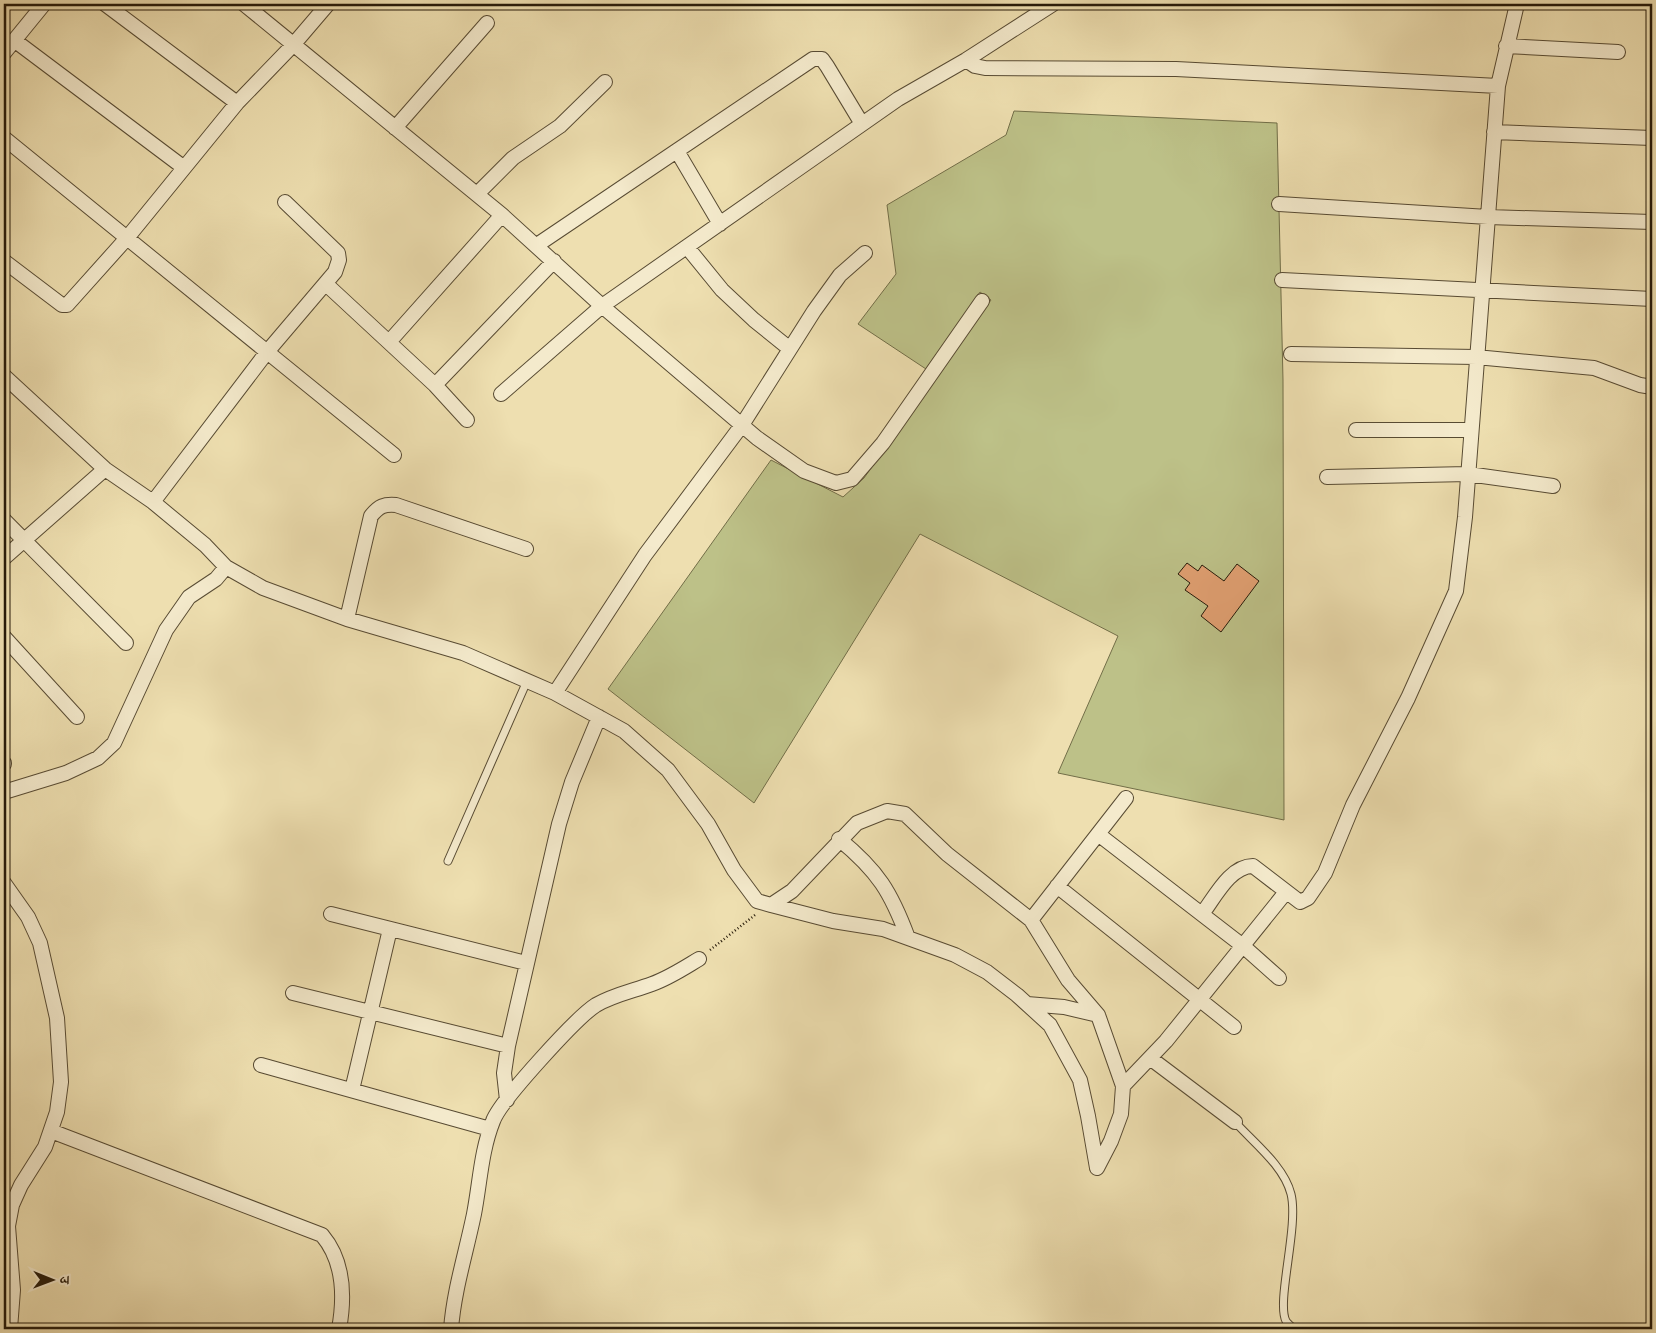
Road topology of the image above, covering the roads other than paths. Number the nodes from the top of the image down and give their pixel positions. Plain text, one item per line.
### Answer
1 (44, 4) edge
2 (105, 4) edge
3 (244, 4) edge
4 (328, 4) edge
5 (1053, 4) edge
6 (1517, 4) edge
7 (487, 24) dead end
8 (14, 40) junction
9 (293, 45) junction
10 (1506, 46) junction
11 (1618, 52) dead end
12 (4, 53) edge
13 (966, 60) junction
14 (605, 82) dead end
15 (1498, 86) junction
16 (237, 103) junction
17 (862, 124) junction
18 (395, 128) junction
19 (1494, 132) junction
20 (4, 138) edge
21 (1652, 138) edge
22 (677, 151) junction
23 (183, 167) junction
24 (477, 194) junction
25 (286, 202) dead end
26 (1279, 204) dead end
27 (502, 215) junction
28 (1488, 217) junction
29 (1652, 222) edge
30 (720, 224) junction
31 (127, 238) junction
32 (537, 245) junction
33 (687, 247) junction
34 (865, 253) dead end
35 (4, 261) edge
36 (554, 261) junction
37 (1282, 280) dead end
38 (326, 284) junction
39 (1482, 290) junction
40 (1652, 299) edge
41 (982, 301) dead end
42 (602, 306) junction
43 (389, 342) junction
44 (790, 349) junction
45 (268, 352) junction
46 (1291, 354) dead end
47 (1476, 357) junction
48 (4, 376) edge
49 (436, 386) junction
50 (1652, 387) edge
51 (501, 394) dead end
52 (467, 420) dead end
53 (742, 425) junction
54 (1356, 430) dead end
55 (1471, 430) junction
56 (394, 455) dead end
57 (105, 469) junction
58 (1468, 474) junction
59 (1327, 477) dead end
60 (1553, 486) dead end
61 (153, 502) junction
62 (4, 520) edge
63 (23, 541) junction
64 (526, 549) dead end
65 (4, 558) edge
66 (226, 567) junction
67 (347, 619) junction
68 (4, 637) edge
69 (126, 642) dead end
70 (527, 680) junction
71 (555, 693) junction
72 (77, 717) dead end
73 (599, 717) junction
74 (4, 792) edge
75 (1126, 798) dead end
76 (1098, 834) junction
77 (839, 839) junction
78 (448, 860) dead end
79 (4, 883) edge
80 (1057, 886) junction
81 (1286, 892) junction
82 (771, 905) junction
83 (331, 914) dead end
84 (1202, 914) junction
85 (1032, 920) junction
86 (390, 929) junction
87 (908, 938) junction
88 (1243, 946) junction
89 (699, 959) road end
90 (526, 963) junction
91 (1279, 978) dead end
92 (293, 992) dead end
93 (1199, 1000) junction
94 (1027, 1004) junction
95 (371, 1013) junction
96 (1098, 1015) junction
97 (1234, 1027) dead end
98 (508, 1046) junction
99 (1150, 1058) junction
100 (261, 1065) dead end
101 (1123, 1086) junction
102 (352, 1090) junction
103 (507, 1100) junction
104 (1235, 1122) joint
105 (490, 1129) junction
106 (51, 1130) junction
107 (10, 1329) edge
108 (339, 1329) edge
109 (451, 1329) edge
110 (1294, 1329) edge

1 - 8 street
2 - 16 street
3 - 9 street
4 - 9 street
5 - 13 street
6 - 10 street
7 - 18 street
8 - 12 street
8 - 23 street
9 - 16 street
9 - 18 street
10 - 11 street
10 - 15 street
13 - 15 street
13 - 17 street
14 - 24 street
15 - 19 street
16 - 23 street
17 - 22 street
17 - 30 street
18 - 24 street
19 - 21 street
19 - 28 street
20 - 31 street
22 - 30 street
22 - 32 street
23 - 31 street
24 - 27 street
25 - 38 street
26 - 28 street
27 - 32 street
27 - 43 street
28 - 29 street
28 - 39 street
30 - 33 street
31 - 35 street
31 - 45 street
32 - 36 street
33 - 42 street
33 - 44 street
34 - 44 street
36 - 42 street
36 - 49 street
37 - 39 street
38 - 43 street
38 - 45 street
39 - 40 street
39 - 47 street
41 - 53 street
42 - 51 street
42 - 53 street
43 - 49 street
44 - 53 street
45 - 56 street
45 - 61 street
46 - 47 street
47 - 50 street
47 - 55 street
48 - 57 street
49 - 52 street
53 - 71 street
54 - 55 street
55 - 58 street
57 - 61 street
57 - 63 street
58 - 59 street
58 - 60 street
58 - 81 street
61 - 66 street
62 - 63 street
63 - 65 street
63 - 69 street
64 - 67 street
66 - 67 street
66 - 74 street
67 - 70 street
68 - 72 street
70 - 71 street
70 - 78 lane
71 - 73 street
73 - 82 street
73 - 90 street
75 - 76 street
76 - 80 street
76 - 84 street
77 - 82 street
77 - 85 street
77 - 87 street
79 - 106 street
80 - 85 street
80 - 93 street
81 - 84 street
81 - 88 street
82 - 87 street
83 - 86 street
84 - 88 street
85 - 96 street
86 - 90 street
86 - 95 street
87 - 94 street
88 - 91 street
88 - 93 street
89 - 103 street
90 - 98 street
92 - 95 street
93 - 97 street
93 - 99 street
94 - 96 street
94 - 101 street
95 - 98 street
95 - 102 street
96 - 101 street
98 - 103 street
99 - 101 street
99 - 104 street
100 - 102 street
102 - 105 street
103 - 105 street
104 - 110 lane
105 - 109 street
106 - 107 street
106 - 108 street

